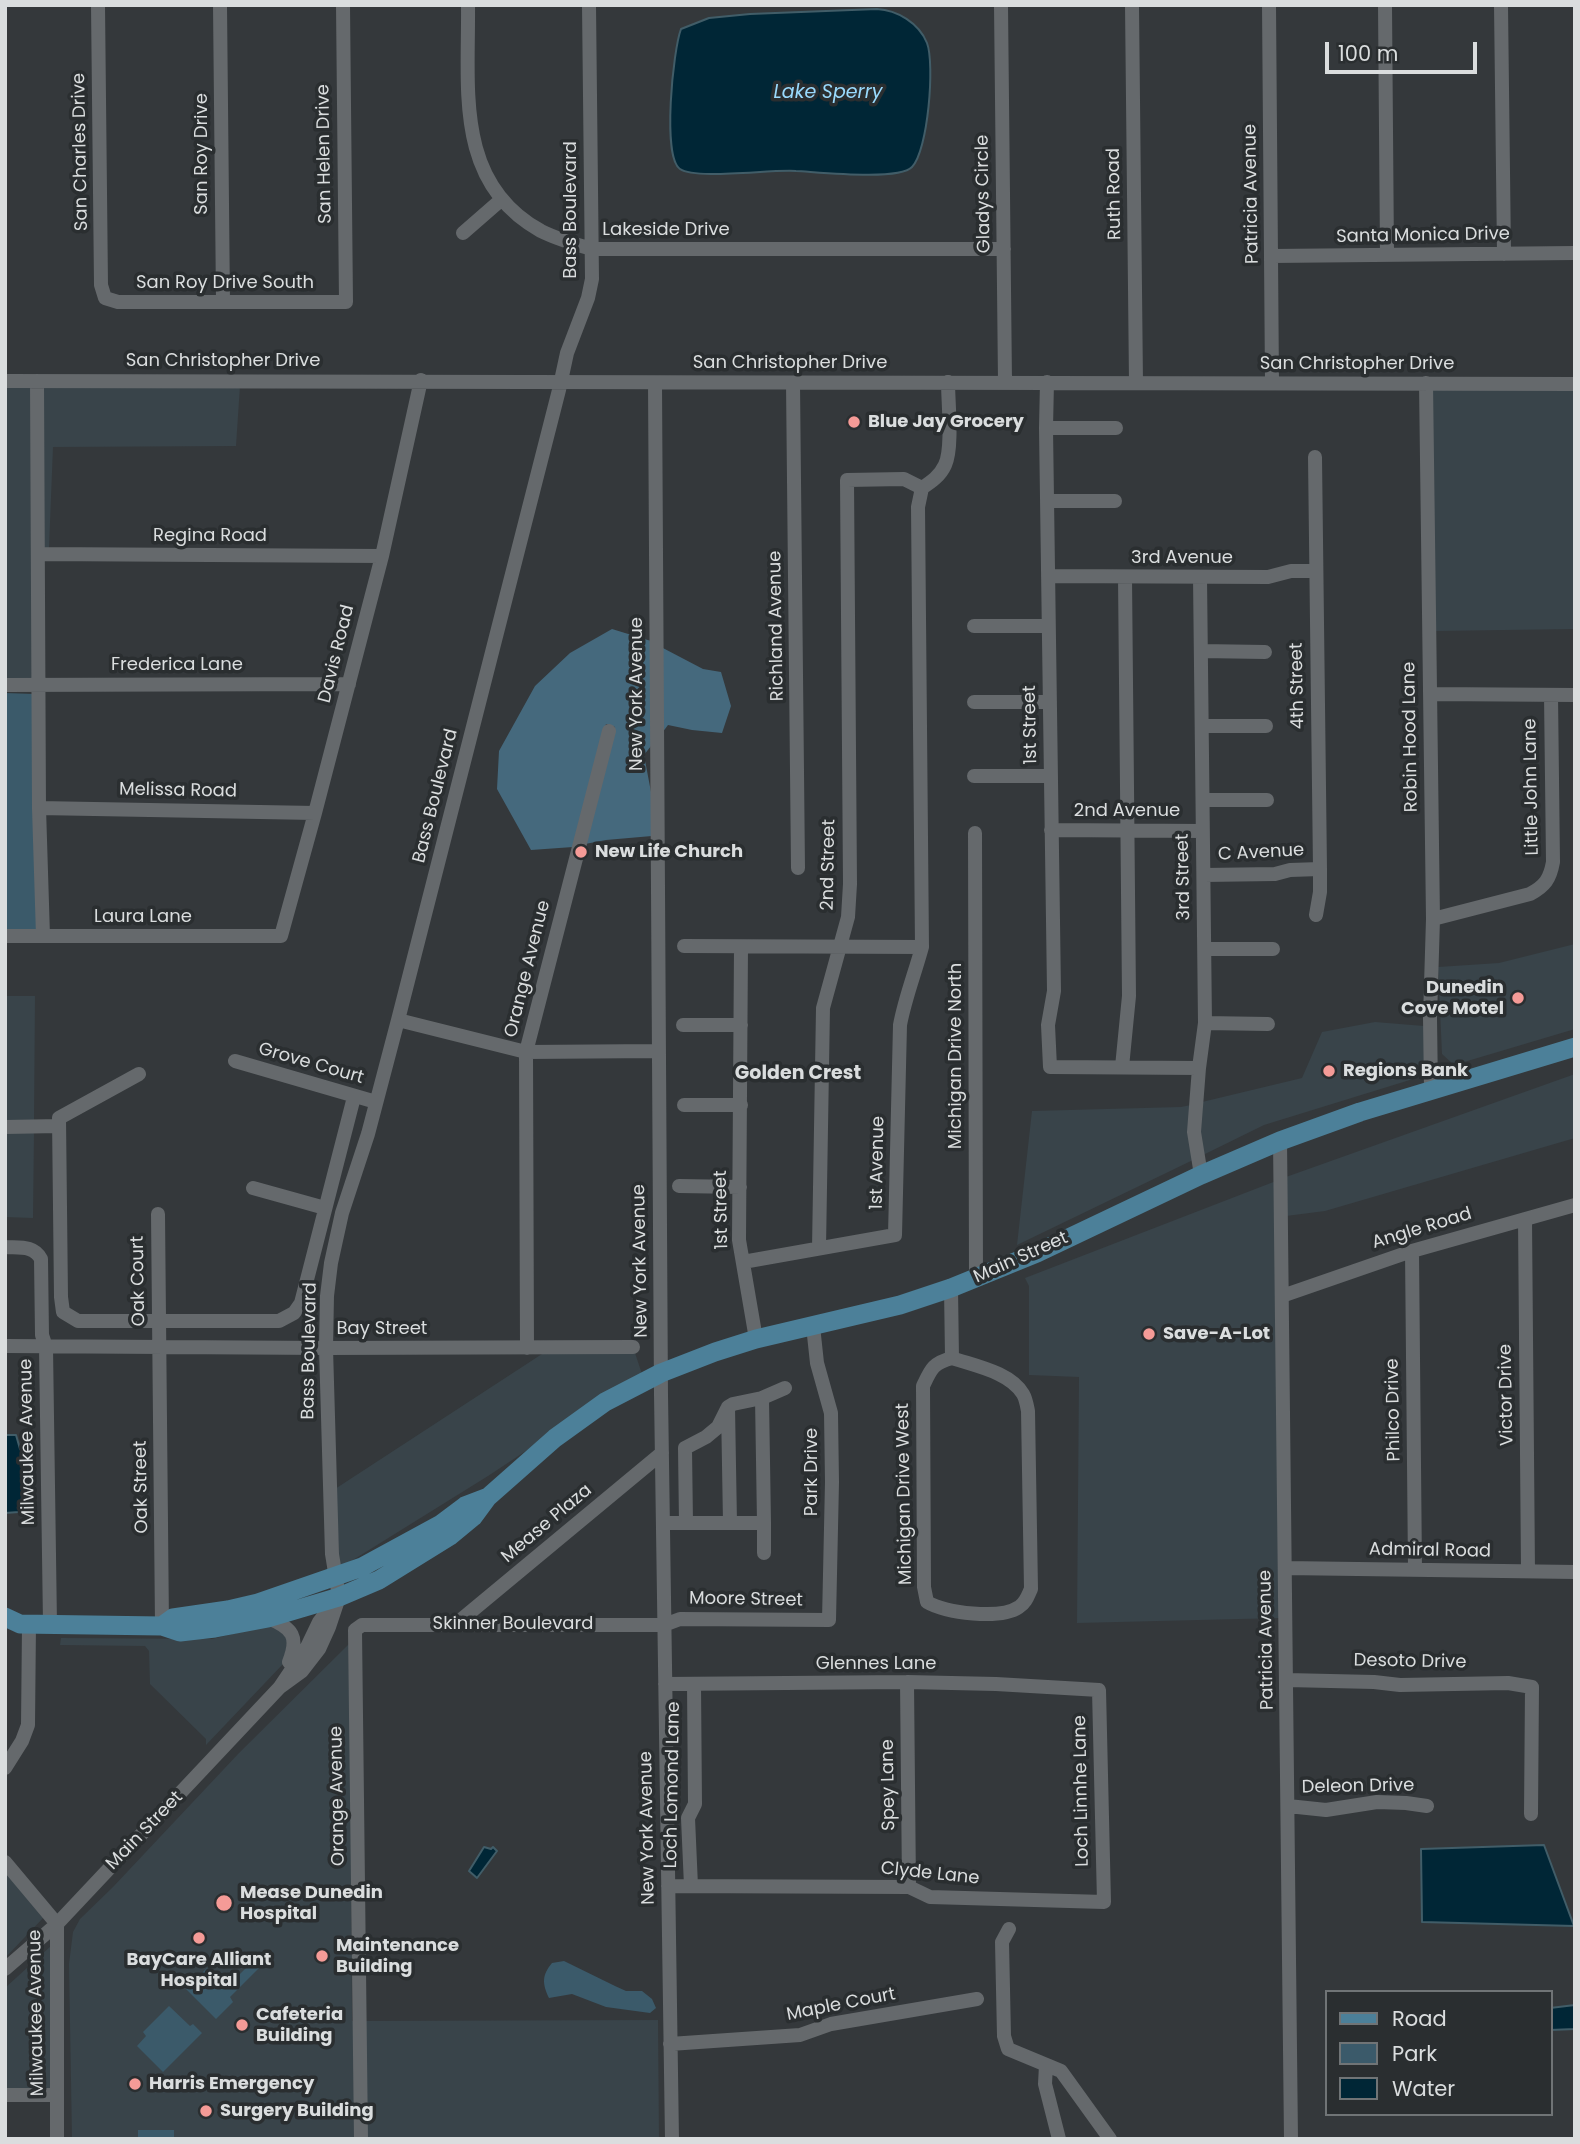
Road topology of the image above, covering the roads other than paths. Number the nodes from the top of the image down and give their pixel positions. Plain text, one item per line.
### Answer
1 (98, 5) edge
2 (220, 5) edge
3 (343, 5) edge
4 (468, 5) edge
5 (589, 5) edge
6 (1002, 5) edge
7 (1132, 5) edge
8 (1269, 5) edge
9 (1385, 5) edge
10 (1501, 5) edge
11 (502, 199) junction
12 (463, 233) dead end
13 (592, 249) junction
14 (1004, 249) junction
15 (1575, 253) edge
16 (1504, 254) junction
17 (1387, 255) junction
18 (1272, 256) junction
19 (105, 298) joint
20 (223, 302) junction
21 (346, 302) joint
22 (421, 380) junction
23 (5, 381) edge
24 (37, 381) junction
25 (561, 381) junction
26 (948, 382) junction
27 (1005, 382) junction
28 (1047, 382) junction
29 (654, 383) junction
30 (793, 383) junction
31 (1136, 383) junction
32 (1272, 383) junction
33 (1426, 383) junction
34 (1575, 384) edge
35 (1046, 428) junction
36 (1116, 428) dead end
37 (1315, 457) dead end
38 (922, 488) junction
39 (1047, 501) junction
40 (1115, 501) dead end
41 (38, 554) junction
42 (382, 556) junction
43 (1316, 571) junction
44 (1048, 576) junction
45 (1125, 577) junction
46 (1200, 577) junction
47 (974, 626) dead end
48 (1048, 626) junction
49 (1201, 651) junction
50 (1265, 652) dead end
51 (38, 684) junction
52 (349, 684) junction
53 (5, 685) edge
54 (1430, 694) junction
55 (1551, 695) junction
56 (1575, 695) edge
57 (974, 702) dead end
58 (1049, 702) junction
59 (1202, 726) junction
60 (1266, 726) dead end
61 (609, 731) dead end
62 (974, 776) dead end
63 (1050, 776) junction
64 (1203, 800) junction
65 (1267, 800) dead end
66 (39, 808) junction
67 (315, 813) junction
68 (1051, 830) junction
69 (1128, 831) junction
70 (1202, 831) junction
71 (975, 833) dead end
72 (798, 868) dead end
73 (1320, 869) junction
74 (1204, 875) junction
75 (1316, 915) dead end
76 (1433, 919) junction
77 (5, 936) edge
78 (43, 936) junction
79 (281, 936) joint
80 (684, 946) dead end
81 (741, 947) junction
82 (839, 947) junction
83 (922, 947) junction
84 (1205, 949) junction
85 (1273, 949) dead end
86 (398, 1020) junction
87 (1205, 1023) junction
88 (1269, 1024) dead end
89 (683, 1025) dead end
90 (741, 1025) junction
91 (1575, 1047) edge
92 (658, 1051) junction
93 (526, 1052) junction
94 (235, 1061) dead end
95 (1122, 1067) junction
96 (1199, 1068) junction
97 (139, 1074) dead end
98 (1431, 1090) junction
99 (354, 1097) junction
100 (376, 1102) junction
101 (684, 1105) dead end
102 (741, 1105) junction
103 (59, 1122) junction
104 (5, 1127) edge
105 (1280, 1141) junction
106 (1201, 1175) junction
107 (679, 1186) dead end
108 (740, 1187) junction
109 (253, 1188) dead end
110 (1575, 1205) edge
111 (325, 1208) junction
112 (158, 1214) dead end
113 (1525, 1219) junction
114 (5, 1247) edge
115 (819, 1248) junction
116 (1412, 1251) junction
117 (743, 1262) junction
118 (976, 1278) junction
119 (951, 1288) junction
120 (1282, 1296) junction
121 (158, 1321) junction
122 (813, 1326) junction
123 (755, 1339) junction
124 (5, 1346) edge
125 (46, 1347) junction
126 (633, 1347) dead end
127 (160, 1348) junction
128 (326, 1348) junction
129 (527, 1348) junction
130 (952, 1358) junction
131 (661, 1373) junction
132 (785, 1388) dead end
133 (762, 1398) junction
134 (728, 1407) junction
135 (662, 1453) junction
136 (487, 1497) junction
137 (663, 1523) junction
138 (686, 1523) junction
139 (730, 1523) junction
140 (764, 1523) junction
141 (764, 1553) dead end
142 (1285, 1568) junction
143 (1415, 1570) junction
144 (1528, 1571) junction
145 (1575, 1572) edge
146 (336, 1577) junction
147 (339, 1597) junction
148 (268, 1618) junction
149 (829, 1620) joint
150 (15, 1624) edge
151 (50, 1624) junction
152 (457, 1624) junction
153 (362, 1625) joint
154 (664, 1625) junction
155 (162, 1626) junction
156 (1287, 1680) junction
157 (907, 1682) junction
158 (665, 1684) junction
159 (694, 1684) junction
160 (280, 1687) junction
161 (1087, 1688) joint
162 (5, 1768) edge
163 (1288, 1806) junction
164 (1427, 1806) dead end
165 (1531, 1814) dead end
166 (5, 1862) edge
167 (668, 1886) junction
168 (691, 1886) junction
169 (909, 1887) junction
170 (1104, 1902) joint
171 (57, 1924) junction
172 (1009, 1929) dead end
173 (5, 1969) edge
174 (977, 1999) dead end
175 (670, 2044) junction
176 (1046, 2065) junction
177 (5, 2095) edge
178 (57, 2095) junction
179 (57, 2139) edge
180 (361, 2139) edge
181 (672, 2139) edge
182 (1059, 2139) edge
183 (1111, 2139) edge
184 (1291, 2139) edge

1 - 19 street, San Charles Drive
2 - 20 street, San Roy Drive
3 - 21 street, San Helen Drive
4 - 11 street, Lakeside Drive
5 - 13 street, Bass Boulevard
6 - 14 street, Gladys Circle
7 - 31 street, Ruth Road
8 - 18 street, Patricia Avenue
9 - 17 street
10 - 16 street
11 - 12 street
11 - 13 street, Lakeside Drive
13 - 14 street, Lakeside Drive
13 - 25 street, Bass Boulevard
14 - 27 street, Gladys Circle
15 - 16 street, Santa Monica Drive
16 - 17 street, Santa Monica Drive
17 - 18 street, Santa Monica Drive
18 - 32 street, Patricia Avenue
19 - 20 street, San Roy Drive South
20 - 21 street, San Roy Drive South
22 - 24 street, San Christopher Drive
22 - 25 street, San Christopher Drive
22 - 42 street, Davis Road
23 - 24 street, San Christopher Drive
24 - 41 street
25 - 29 street, San Christopher Drive
25 - 86 street, Bass Boulevard
26 - 27 street, San Christopher Drive
26 - 30 street, San Christopher Drive
26 - 38 street
27 - 28 street, San Christopher Drive
28 - 31 street, San Christopher Drive
28 - 35 street, 1st Street
29 - 30 street, San Christopher Drive
29 - 92 street, New York Avenue
30 - 72 street, Richland Avenue
31 - 32 street, San Christopher Drive
32 - 33 street, San Christopher Drive
33 - 34 street, San Christopher Drive
33 - 54 street, Robin Hood Lane
35 - 36 street
35 - 39 street, 1st Street
37 - 43 street, 4th Street
38 - 82 street, 2nd Street
38 - 83 street
39 - 40 street
39 - 44 street, 1st Street
41 - 42 street, Regina Road
41 - 51 street
42 - 52 street, Davis Road
43 - 46 street, 3rd Avenue
43 - 73 street, 4th Street
44 - 45 street, 3rd Avenue
44 - 48 street, 1st Street
45 - 46 street, 3rd Avenue
45 - 69 street
46 - 49 street, 3rd Street
47 - 48 street
48 - 58 street, 1st Street
49 - 50 street
49 - 59 street, 3rd Street
51 - 52 street, Frederica Lane
51 - 53 street, Frederica Lane
51 - 66 street
52 - 67 street, Davis Road
54 - 55 street
54 - 76 street, Robin Hood Lane
55 - 56 street
55 - 76 street, Little John Lane
57 - 58 street
58 - 63 street, 1st Street
59 - 60 street
59 - 64 street, 3rd Street
61 - 93 street, Orange Avenue
62 - 63 street
63 - 68 street, 1st Street
64 - 65 street
64 - 70 street, 3rd Street
66 - 67 street, Melissa Road
66 - 78 street
67 - 79 street, Davis Road
68 - 69 street, 2nd Avenue
68 - 95 street, 1st Street
69 - 70 street, 2nd Avenue
69 - 95 street
70 - 74 street, 3rd Street
71 - 118 street, Michigan Drive North
73 - 74 street, C Avenue
73 - 75 street, 4th Street
74 - 84 street, 3rd Street
76 - 98 street, Robin Hood Lane
77 - 78 street, Laura Lane
78 - 79 street, Laura Lane
80 - 81 street
81 - 82 street
81 - 90 street, 1st Street
82 - 83 street
82 - 115 street, 2nd Street
83 - 115 street, 1st Avenue
84 - 85 street
84 - 87 street, 3rd Street
86 - 93 street
86 - 100 street, Bass Boulevard
87 - 88 street
87 - 96 street, 3rd Street
89 - 90 street
90 - 102 street, 1st Street
91 - 98 main road, Main Street
92 - 93 street
92 - 131 street, New York Avenue
93 - 129 street, Orange Avenue
94 - 99 street, Grove Court
95 - 96 street
96 - 106 street, 3rd Street
97 - 103 street
98 - 105 main road, Main Street
99 - 100 street, Grove Court
99 - 111 street
100 - 128 street, Bass Boulevard
101 - 102 street
102 - 108 street, 1st Street
103 - 104 street
103 - 121 street
105 - 106 main road, Main Street
105 - 120 street, Patricia Avenue
106 - 118 main road, Main Street
107 - 108 street
108 - 117 street, 1st Street
109 - 111 street
110 - 113 street, Angle Road
111 - 121 street
112 - 121 street, Oak Court
113 - 116 street, Angle Road
113 - 144 street, Victor Drive
114 - 125 street, Milwaukee Avenue
115 - 117 street, 1st Avenue
116 - 120 street, Angle Road
116 - 143 street, Philco Drive
117 - 123 street
118 - 119 main road, Main Street
119 - 122 main road, Main Street
119 - 130 street
120 - 142 street, Patricia Avenue
121 - 127 street, Oak Court
122 - 123 main road, Main Street
122 - 149 street, Park Drive
123 - 131 main road, Main Street
124 - 125 street, Bay Street
125 - 127 street, Bay Street
125 - 151 street, Milwaukee Avenue
126 - 129 street, Bay Street
127 - 128 street, Bay Street
127 - 155 street, Oak Street
128 - 129 street, Bay Street
128 - 146 street, Bass Boulevard
130 - 130 street, Michigan Drive West
131 - 135 street, New York Avenue
131 - 136 main road, Main Street
132 - 133 street
133 - 134 street
133 - 140 street
134 - 138 street
134 - 139 street
135 - 137 street, New York Avenue
135 - 152 street, Mease Plaza
136 - 146 main road, Main Street
136 - 147 main road, Main Street
137 - 138 street
137 - 154 street, New York Avenue
138 - 139 street
139 - 140 street
140 - 141 street
142 - 143 street, Admiral Road
142 - 156 street, Patricia Avenue
143 - 144 street, Admiral Road
144 - 145 street, Admiral Road
146 - 147 street, Bass Boulevard
146 - 155 main road
147 - 148 main road
147 - 160 street, Main Street
148 - 155 main road
148 - 160 street
149 - 154 street, Moore Street
150 - 151 main road
150 - 162 street
151 - 155 main road
152 - 153 street, Skinner Boulevard
152 - 154 street, Skinner Boulevard
153 - 180 street, Orange Avenue
154 - 158 street, New York Avenue
156 - 163 street, Patricia Avenue
156 - 165 street, Desoto Drive
157 - 159 street, Glennes Lane
157 - 161 street, Glennes Lane
157 - 169 street, Spey Lane
158 - 159 street, Glennes Lane
158 - 167 street, New York Avenue
159 - 168 street, Loch Lomond Lane
160 - 171 street, Main Street
161 - 170 street, Loch Linnhe Lane
163 - 164 street, Deleon Drive
163 - 184 street, Patricia Avenue
166 - 171 street, Milwaukee Avenue
167 - 168 street, Clyde Lane
167 - 175 street, New York Avenue
168 - 169 street, Clyde Lane
169 - 170 street, Clyde Lane
171 - 173 street, Main Street
171 - 178 street, Milwaukee Avenue
172 - 176 street
174 - 175 street, Maple Court
175 - 181 street, New York Avenue
176 - 182 street
176 - 183 street
177 - 178 street
178 - 179 street, Milwaukee Avenue

